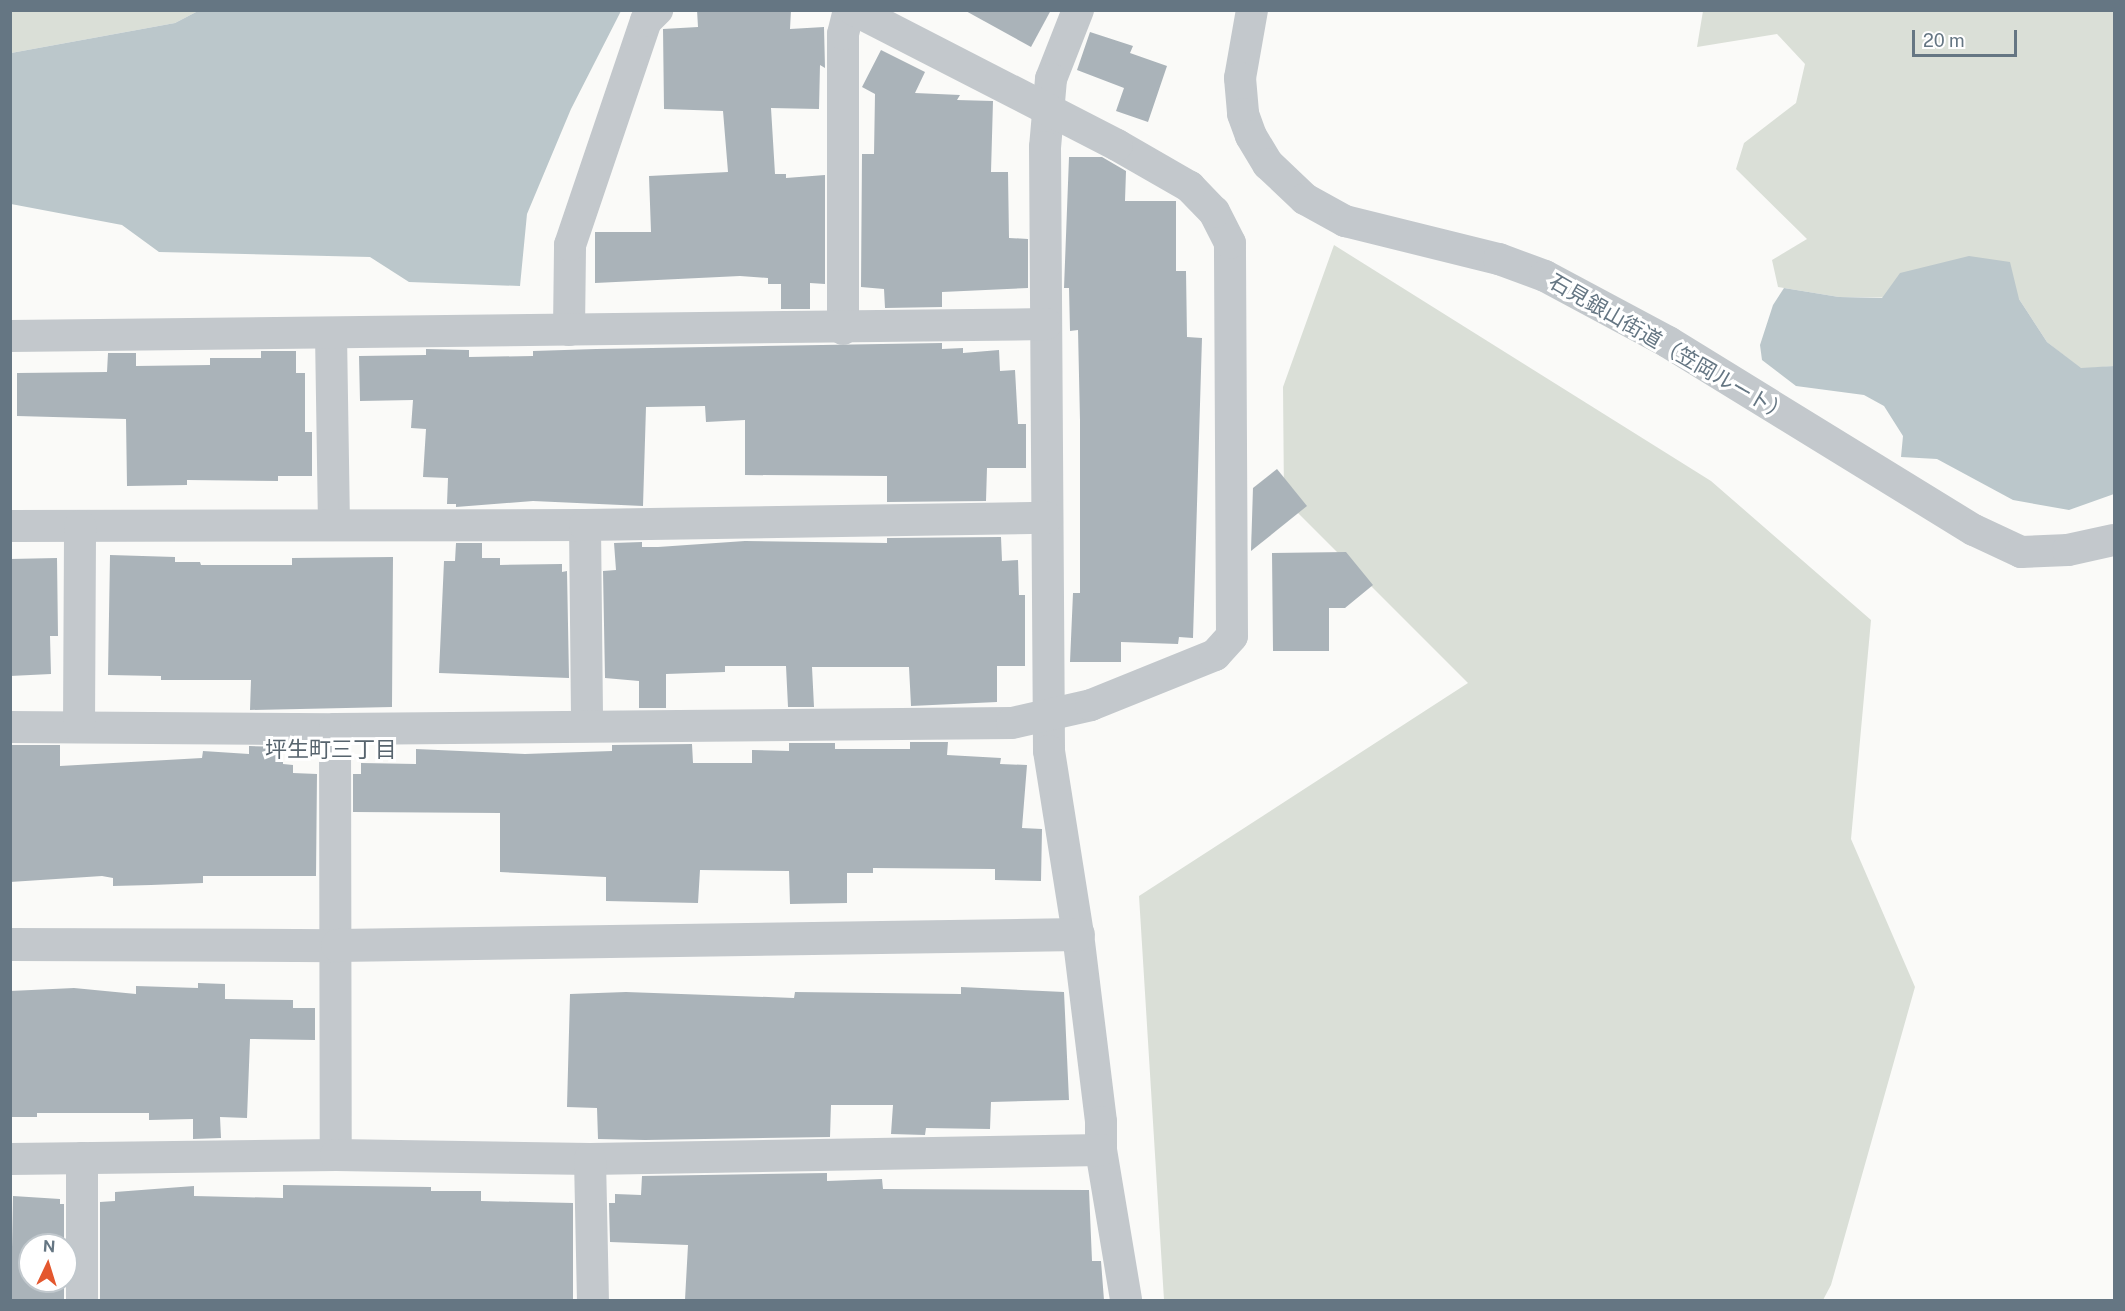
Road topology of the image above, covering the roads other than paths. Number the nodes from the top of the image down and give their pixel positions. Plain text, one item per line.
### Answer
1 (657, 10) edge
2 (849, 10) edge
3 (854, 10) edge
4 (1078, 10) edge
5 (1252, 10) edge
6 (1047, 108) junction
7 (1046, 324) junction
8 (843, 329) junction
9 (569, 330) junction
10 (331, 334) junction
11 (10, 336) edge
12 (1047, 518) junction
13 (334, 525) junction
14 (585, 525) junction
15 (10, 526) edge
16 (80, 526) junction
17 (2115, 540) edge
18 (1048, 717) junction
19 (587, 725) junction
20 (10, 727) edge
21 (79, 727) junction
22 (335, 729) junction
23 (1078, 934) junction
24 (10, 944) edge
25 (338, 945) junction
26 (1101, 1150) junction
27 (336, 1155) junction
28 (82, 1158) junction
29 (10, 1159) edge
30 (590, 1159) junction
31 (82, 1300) edge
32 (593, 1300) edge
33 (1126, 1300) edge

1 - 9 street
2 - 8 street
3 - 6 street
4 - 6 street
5 - 17 street, 石見銀山街道（笠岡ルート）
6 - 7 street
6 - 18 street
7 - 8 street
7 - 12 street
8 - 9 street
9 - 10 street
10 - 11 street
10 - 13 street
12 - 14 street
12 - 18 street
13 - 14 street
13 - 16 street
14 - 19 street
15 - 16 street
16 - 21 street
18 - 19 street
18 - 23 street
19 - 22 street
20 - 21 street
21 - 22 street
22 - 25 street
23 - 25 street
23 - 26 street
24 - 25 street
25 - 27 street
26 - 30 street
26 - 33 street
27 - 28 street
27 - 30 street
28 - 29 street
28 - 31 street
30 - 32 street

